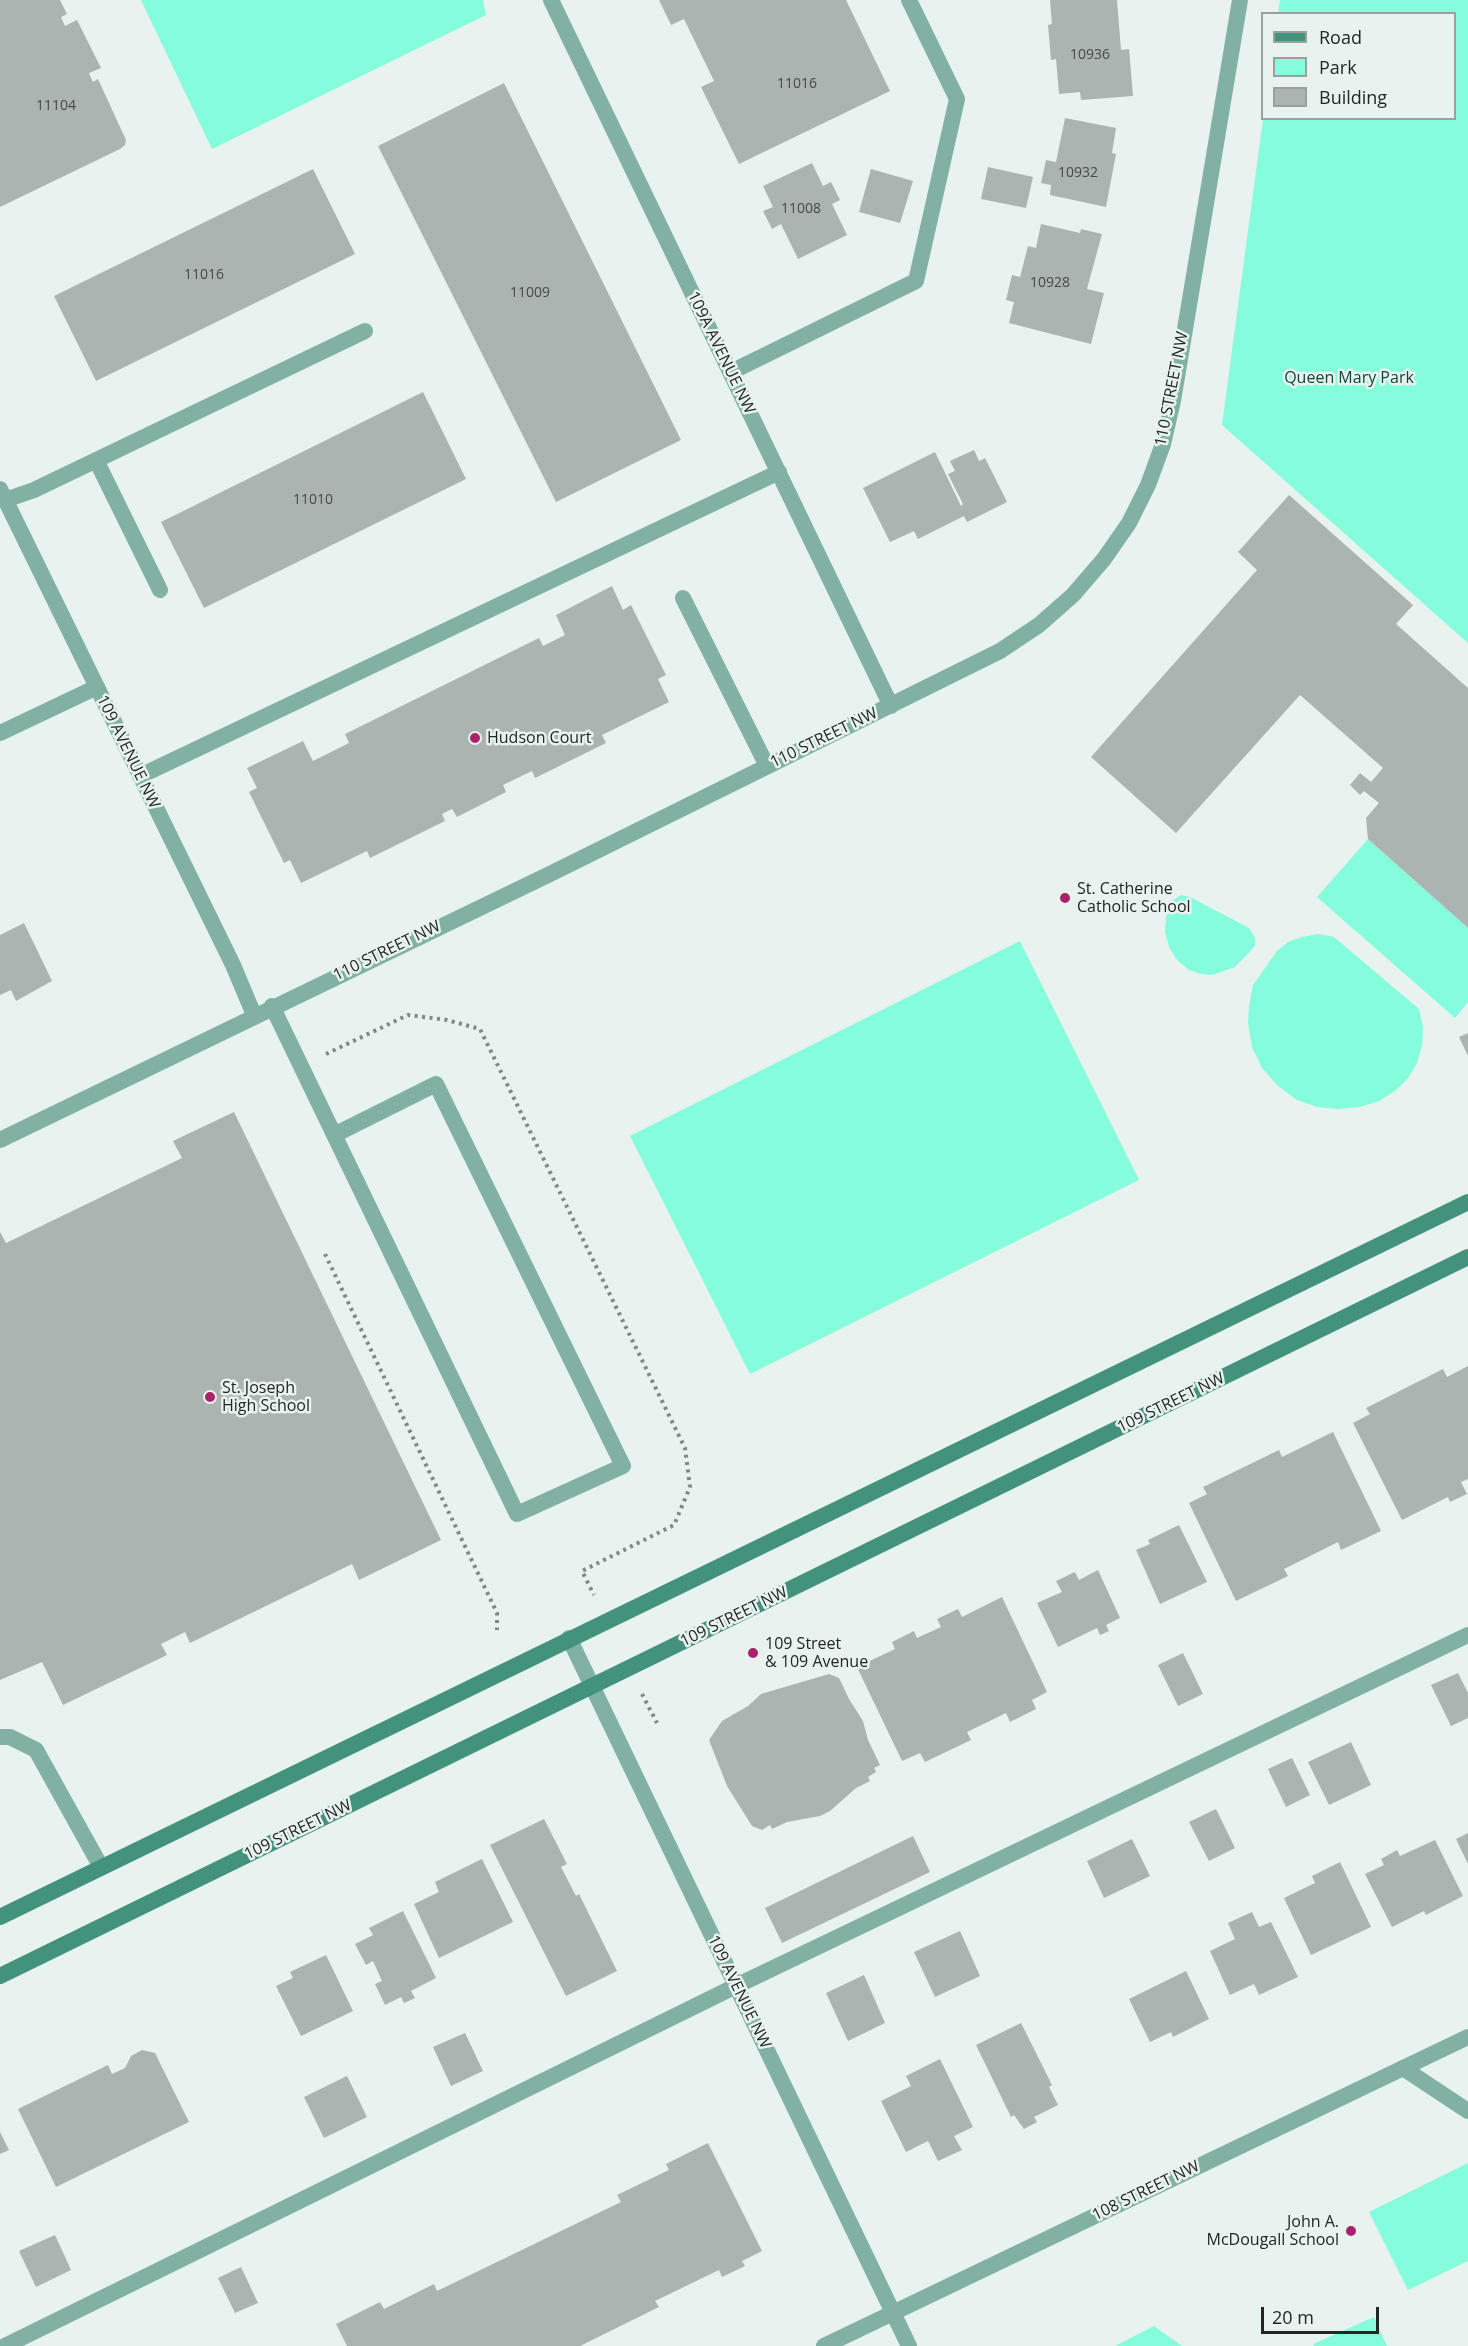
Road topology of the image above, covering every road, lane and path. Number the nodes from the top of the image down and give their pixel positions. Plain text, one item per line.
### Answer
1 (551, 0) edge
2 (909, 0) edge
3 (1240, 0) edge
4 (365, 331) dead end
5 (731, 372) junction
6 (96, 460) junction
7 (779, 472) junction
8 (3, 494) edge
9 (160, 590) dead end
10 (683, 598) dead end
11 (97, 687) junction
12 (891, 706) junction
13 (0, 734) edge
14 (767, 766) junction
15 (140, 776) junction
16 (272, 1006) junction
17 (254, 1016) junction
18 (334, 1135) junction
19 (0, 1140) edge
20 (1468, 1202) edge
21 (325, 1254) dead end
22 (1468, 1257) edge
23 (497, 1630) dead end
24 (1468, 1635) edge
25 (569, 1638) junction
26 (592, 1686) junction
27 (0, 1737) edge
28 (101, 1868) junction
29 (0, 1917) edge
30 (0, 1976) edge
31 (736, 1986) junction
32 (1468, 2037) edge
33 (1403, 2068) junction
34 (1468, 2111) edge
35 (892, 2313) junction
36 (5, 2346) edge
37 (824, 2346) edge
38 (909, 2346) edge

1 - 5 street, 109A AVENUE NW
2 - 5 street
3 - 12 street, 110 STREET NW
4 - 6 street
5 - 7 street, 109A AVENUE NW
6 - 8 street
6 - 9 street
7 - 12 street, 109A AVENUE NW
7 - 15 street
8 - 11 street, 109 AVENUE NW
10 - 14 street
11 - 13 street
11 - 15 street, 109 AVENUE NW
12 - 14 street, 110 STREET NW
14 - 16 street, 110 STREET NW
15 - 17 street, 109 AVENUE NW
16 - 17 street, 110 STREET NW
16 - 18 street
17 - 19 street, 110 STREET NW
18 - 18 street
20 - 25 main road
21 - 23 path
22 - 26 main road, 109 STREET NW
24 - 31 street
25 - 26 street, 109 AVENUE NW
25 - 28 main road
26 - 30 main road, 109 STREET NW
26 - 31 street, 109 AVENUE NW
27 - 28 street
28 - 29 main road
31 - 35 street, 109 AVENUE NW
31 - 36 street
32 - 33 street, 108 STREET NW
33 - 34 street
33 - 35 street, 108 STREET NW
35 - 37 street, 108 STREET NW
35 - 38 street, 109 AVENUE NW

